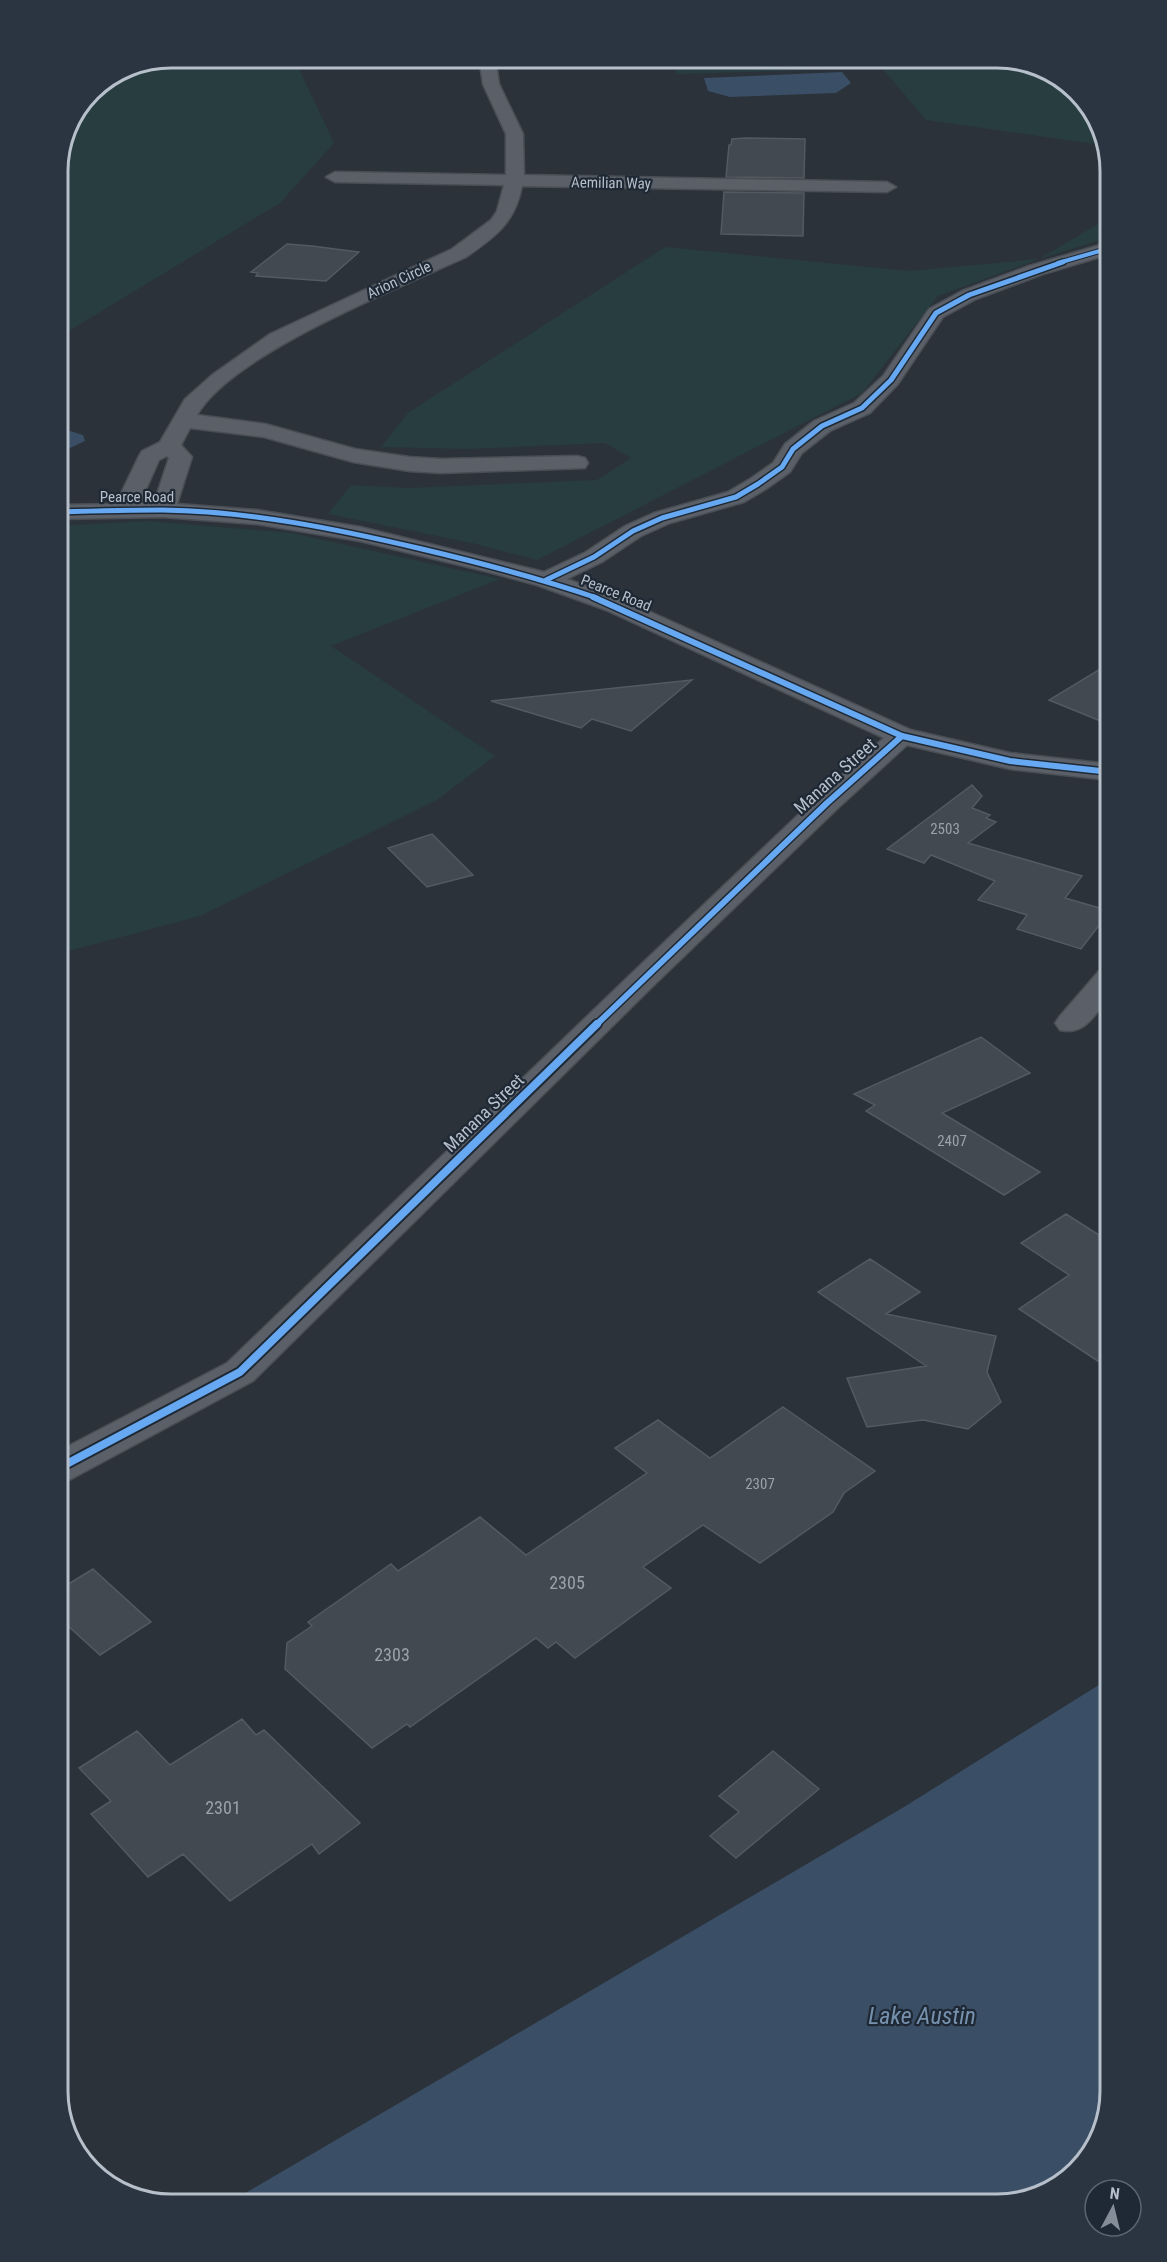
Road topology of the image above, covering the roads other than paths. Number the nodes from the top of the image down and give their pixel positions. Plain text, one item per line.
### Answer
1 (488, 68) edge
2 (335, 177) dead end
3 (512, 181) junction
4 (887, 187) dead end
5 (1100, 251) edge
6 (183, 420) junction
7 (169, 446) junction
8 (577, 463) dead end
9 (144, 468) junction
10 (176, 470) junction
11 (125, 510) junction
12 (163, 510) junction
13 (68, 512) edge
14 (546, 580) junction
15 (902, 736) junction
16 (1100, 771) edge
17 (1100, 989) edge
18 (1071, 1023) dead end
19 (68, 1464) edge

1 - 3 street, Arion Circle
2 - 3 street, Aemilian Way
3 - 4 street, Aemilian Way
3 - 6 street, Arion Circle
5 - 14 street
6 - 7 street, Arion Circle
6 - 8 street
7 - 9 street, Arion Circle
7 - 10 street
9 - 10 street
9 - 11 street, Arion Circle
10 - 12 street
11 - 12 street, Pearce Road
11 - 13 street, Pearce Road
12 - 14 street, Pearce Road
14 - 15 street, Pearce Road
15 - 16 street, Pearce Road
15 - 19 street, Manana Street
17 - 18 street

